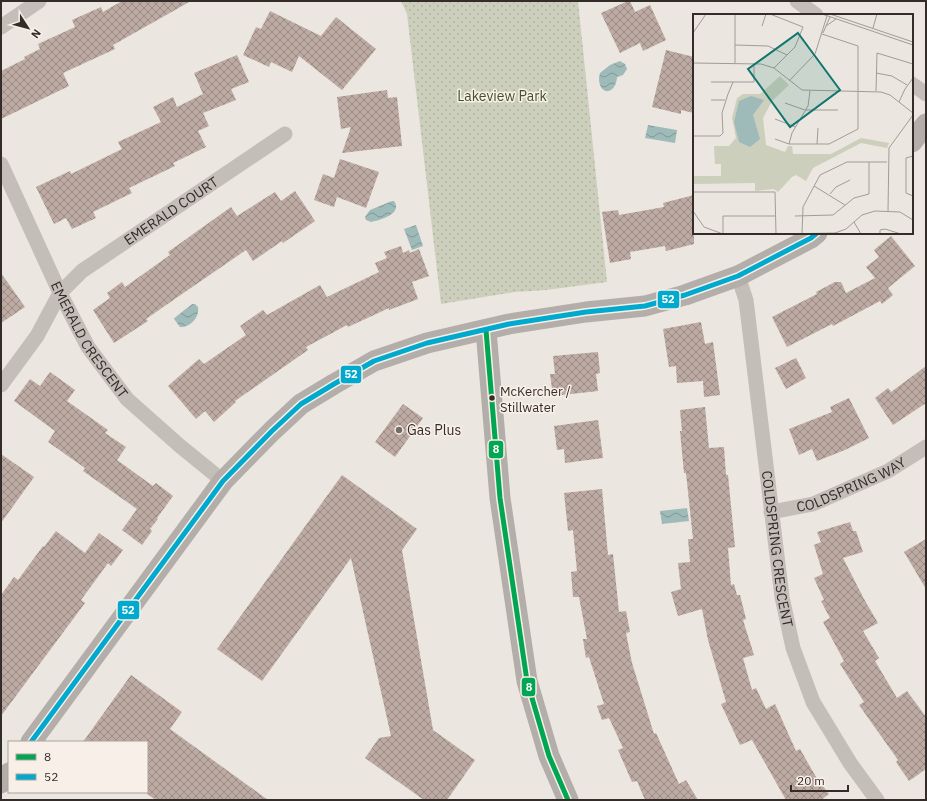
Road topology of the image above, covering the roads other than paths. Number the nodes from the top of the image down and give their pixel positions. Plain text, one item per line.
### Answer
1 (39, 1) edge
2 (797, 1) edge
3 (815, 14) edge
4 (1, 27) edge
5 (913, 85) edge
6 (926, 94) edge
7 (926, 124) edge
8 (285, 134) dead end
9 (913, 141) edge
10 (1, 164) edge
11 (816, 234) edge
12 (738, 276) junction
13 (60, 293) junction
14 (486, 330) junction
15 (1, 385) edge
16 (926, 447) edge
17 (223, 481) junction
18 (771, 512) junction
19 (32, 741) edge
20 (8, 774) edge
21 (1, 784) edge
22 (568, 800) edge
23 (877, 800) edge

1 - 4 street
2 - 3 street
5 - 6 street
7 - 9 street
8 - 13 street, EMERALD COURT
10 - 13 street, EMERALD CRESCENT
11 - 12 street
12 - 14 street
12 - 18 street, COLDSPRING CRESCENT
13 - 15 street, EMERALD COURT
13 - 17 street, EMERALD CRESCENT
14 - 17 street
14 - 22 street
16 - 18 street, COLDSPRING WAY
17 - 19 street
18 - 23 street, COLDSPRING CRESCENT
20 - 21 street

